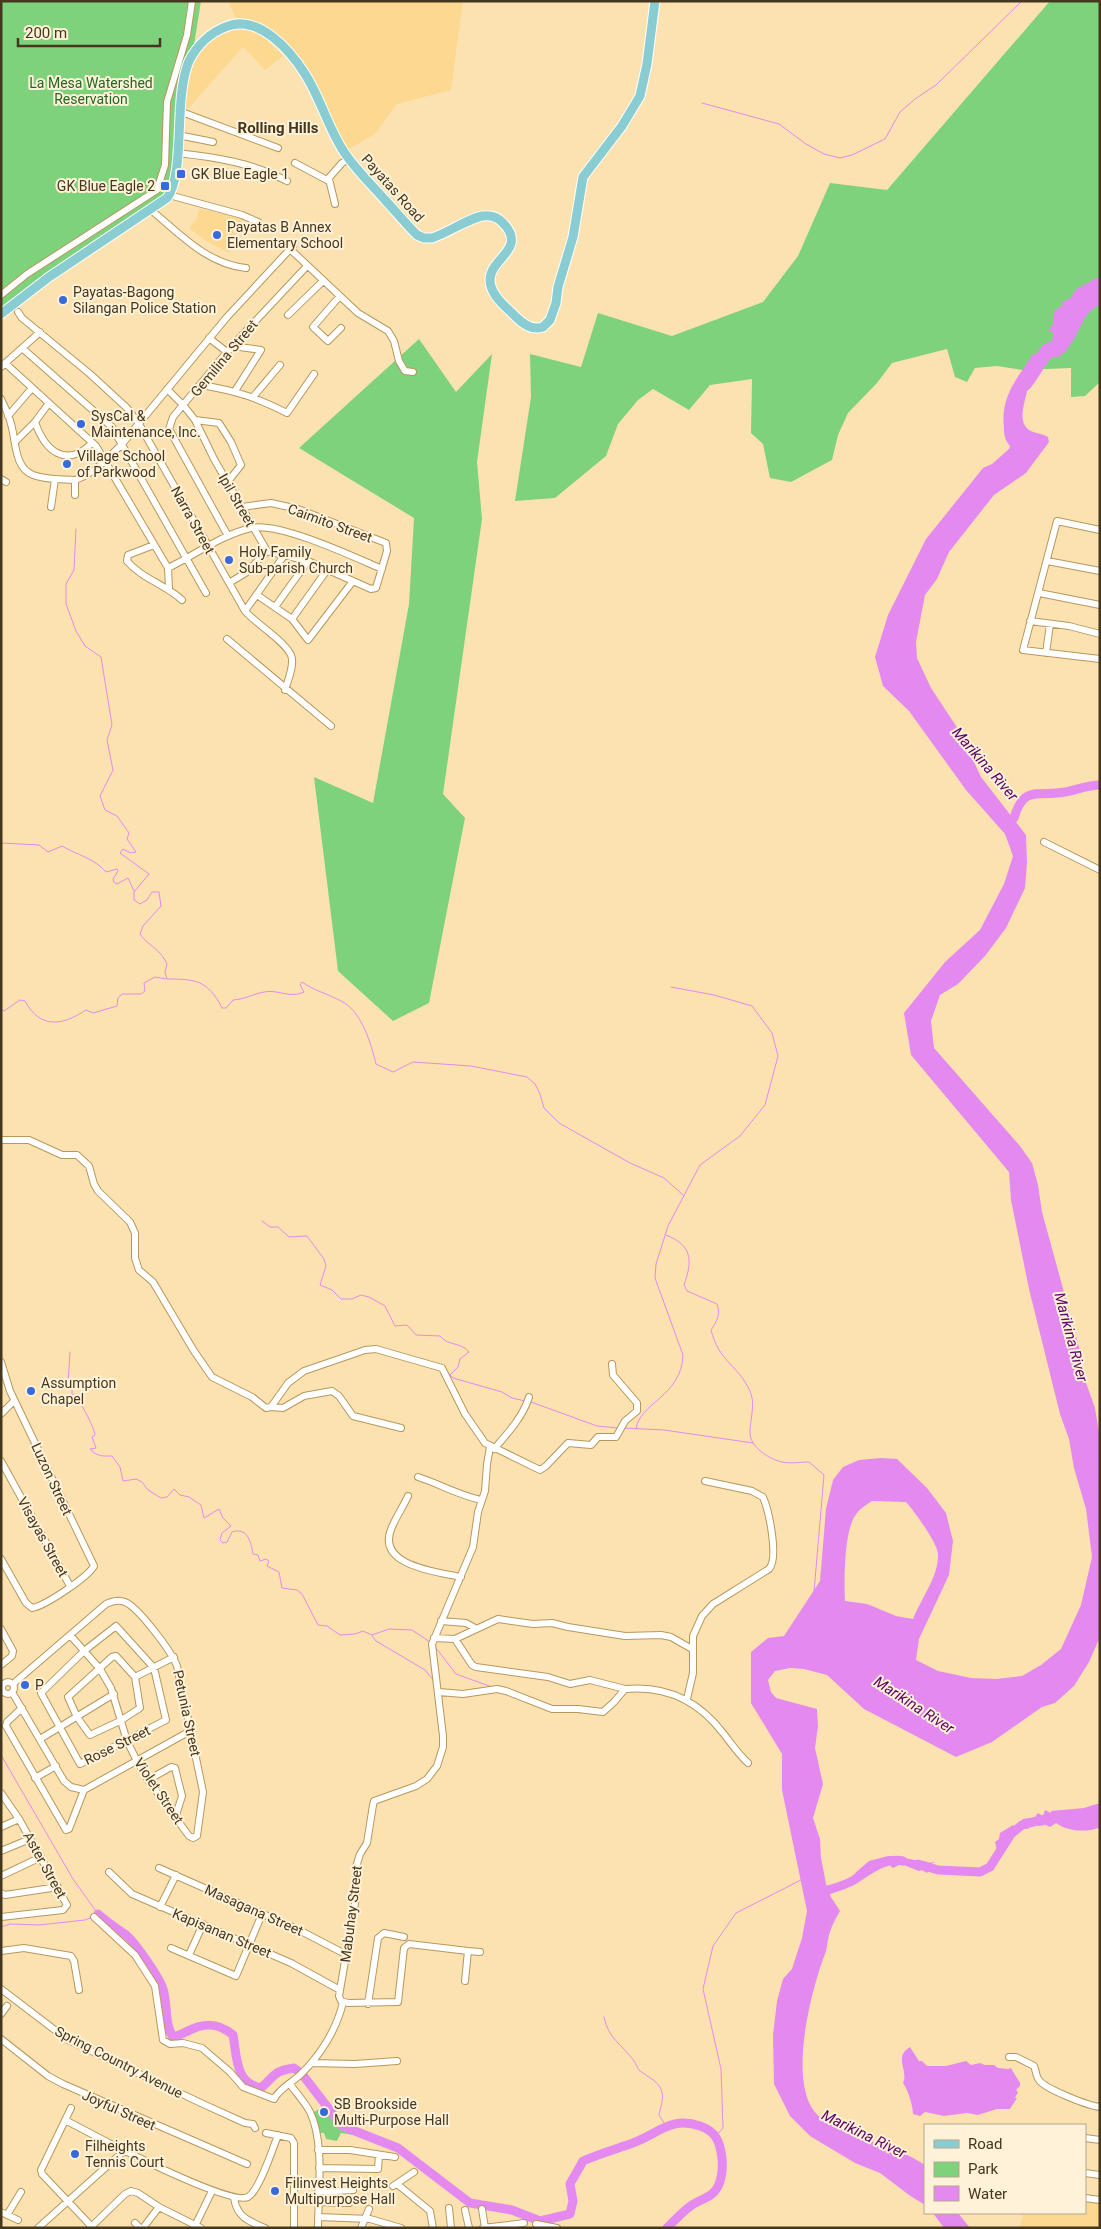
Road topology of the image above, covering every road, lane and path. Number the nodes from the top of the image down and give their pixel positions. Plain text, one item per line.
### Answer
1 (192, 1) edge
2 (655, 1) edge
3 (179, 111) junction
4 (178, 135) junction
5 (214, 142) dead end
6 (278, 148) dead end
7 (177, 153) junction
8 (349, 159) junction
9 (295, 163) dead end
10 (329, 179) junction
11 (287, 181) dead end
12 (169, 196) junction
13 (335, 204) dead end
14 (151, 210) junction
15 (258, 222) dead end
16 (306, 266) junction
17 (246, 268) dead end
18 (324, 281) junction
19 (1, 295) edge
20 (339, 297) junction
21 (15, 309) junction
22 (1, 314) edge
23 (288, 315) dead end
24 (342, 328) dead end
25 (40, 332) junction
26 (209, 338) junction
27 (232, 346) junction
28 (22, 348) junction
29 (227, 352) junction
30 (3, 365) edge
31 (280, 365) dead end
32 (413, 372) dead end
33 (314, 374) dead end
34 (202, 385) junction
35 (32, 388) junction
36 (167, 389) junction
37 (235, 391) junction
38 (253, 396) junction
39 (1, 399) edge
40 (49, 403) junction
41 (184, 406) junction
42 (8, 416) junction
43 (195, 420) junction
44 (35, 422) junction
45 (139, 424) junction
46 (15, 442) junction
47 (92, 443) junction
48 (122, 444) junction
49 (105, 462) junction
50 (55, 479) junction
51 (75, 480) junction
52 (227, 483) junction
53 (74, 495) dead end
54 (51, 507) dead end
55 (242, 508) junction
56 (253, 528) junction
57 (1100, 530) edge
58 (228, 536) junction
59 (154, 544) junction
60 (208, 547) junction
61 (267, 551) junction
62 (285, 554) junction
63 (188, 558) junction
64 (308, 561) junction
65 (1048, 561) junction
66 (168, 568) junction
67 (382, 569) junction
68 (327, 570) junction
69 (1100, 571) edge
70 (353, 581) junction
71 (229, 583) junction
72 (169, 588) junction
73 (206, 593) dead end
74 (1039, 593) junction
75 (257, 595) junction
76 (182, 600) dead end
77 (1100, 605) edge
78 (275, 607) junction
79 (245, 611) junction
80 (292, 619) junction
81 (1030, 621) junction
82 (1050, 624) junction
83 (1100, 634) edge
84 (227, 639) dead end
85 (1046, 653) junction
86 (1100, 659) edge
87 (285, 690) junction
88 (331, 726) dead end
89 (1044, 842) dead end
90 (1100, 870) edge
91 (1, 1140) edge
92 (1, 1362) edge
93 (612, 1364) dead end
94 (529, 1397) dead end
95 (14, 1401) junction
96 (271, 1406) junction
97 (1, 1414) edge
98 (401, 1428) dead end
99 (492, 1448) junction
100 (1, 1461) edge
101 (418, 1477) dead end
102 (705, 1480) dead end
103 (408, 1496) dead end
104 (482, 1500) junction
105 (1, 1559) edge
106 (461, 1577) junction
107 (70, 1586) junction
108 (441, 1622) junction
109 (475, 1628) junction
110 (1, 1630) edge
111 (70, 1635) junction
112 (434, 1638) junction
113 (455, 1639) junction
114 (692, 1649) junction
115 (84, 1651) junction
116 (174, 1657) junction
117 (1, 1665) edge
118 (154, 1668) junction
119 (100, 1669) junction
120 (1, 1675) edge
121 (135, 1677) junction
122 (6, 1682) junction
123 (13, 1684) junction
124 (625, 1688) junction
125 (2, 1692) edge
126 (12, 1692) junction
127 (439, 1692) junction
128 (114, 1694) junction
129 (687, 1699) junction
130 (22, 1708) junction
131 (77, 1717) junction
132 (120, 1721) junction
133 (60, 1728) junction
134 (192, 1730) junction
135 (40, 1739) junction
136 (127, 1741) junction
137 (137, 1761) junction
138 (748, 1763) dead end
139 (56, 1766) junction
140 (35, 1778) junction
141 (148, 1780) junction
142 (84, 1790) junction
143 (1, 1793) edge
144 (176, 1815) junction
145 (20, 1819) junction
146 (1, 1827) edge
147 (197, 1836) joint
148 (30, 1838) junction
149 (1, 1851) edge
150 (41, 1857) junction
151 (159, 1868) dead end
152 (109, 1872) dead end
153 (176, 1875) junction
154 (1, 1876) edge
155 (58, 1887) junction
156 (1, 1893) edge
157 (160, 1907) junction
158 (262, 1914) junction
159 (1, 1917) edge
160 (94, 1917) dead end
161 (203, 1924) junction
162 (404, 1937) dead end
163 (249, 1945) junction
164 (171, 1948) dead end
165 (1, 1951) edge
166 (468, 1951) junction
167 (480, 1952) dead end
168 (347, 1954) junction
169 (189, 1955) junction
170 (465, 1981) dead end
171 (1, 1989) edge
172 (79, 1990) dead end
173 (340, 1990) junction
174 (341, 2000) junction
175 (368, 2004) junction
176 (7, 2006) dead end
177 (1, 2014) edge
178 (1, 2039) edge
179 (1009, 2057) dead end
180 (397, 2061) dead end
181 (312, 2063) junction
182 (290, 2084) junction
183 (1100, 2107) edge
184 (70, 2108) dead end
185 (65, 2120) junction
186 (277, 2138) junction
187 (1086, 2138) edge
188 (1100, 2140) edge
189 (318, 2150) junction
190 (124, 2151) junction
191 (379, 2155) junction
192 (395, 2158) dead end
193 (247, 2164) dead end
194 (319, 2168) junction
195 (414, 2172) dead end
196 (1086, 2172) edge
197 (1100, 2175) edge
198 (353, 2190) dead end
199 (212, 2191) junction
200 (21, 2192) dead end
201 (318, 2192) junction
202 (234, 2198) junction
203 (1086, 2198) edge
204 (69, 2200) junction
205 (1100, 2200) edge
206 (318, 2202) junction
207 (349, 2203) dead end
208 (159, 2207) junction
209 (449, 2208) dead end
210 (369, 2209) dead end
211 (482, 2209) dead end
212 (465, 2210) dead end
213 (4, 2214) edge
214 (318, 2217) junction
215 (364, 2218) junction
216 (18, 2220) dead end
217 (524, 2223) dead end
218 (536, 2224) dead end
219 (139, 2226) edge
220 (517, 2226) edge
221 (91, 2227) edge
222 (197, 2227) edge
223 (502, 2227) edge
224 (38, 2228) edge
225 (265, 2228) edge
226 (294, 2228) edge
227 (318, 2228) edge
228 (361, 2228) edge
229 (401, 2228) edge
230 (433, 2228) edge
231 (451, 2228) edge
232 (469, 2228) edge
233 (484, 2228) edge
234 (557, 2228) edge

1 - 19 street
2 - 8 main road, Payatas Road
3 - 4 main road, Payatas Road
3 - 6 street
3 - 8 main road, Payatas Road
4 - 5 street
4 - 7 main road, Payatas Road
7 - 11 street
7 - 12 main road, Payatas Road
8 - 10 street
9 - 10 street
10 - 13 street
12 - 14 main road
12 - 15 street
14 - 17 street
14 - 21 main road
16 - 18 street
16 - 26 street
16 - 27 street, Gemilina Street
18 - 20 street
18 - 23 street
20 - 24 street
20 - 32 street
21 - 22 main road
21 - 25 street, Narra Street
25 - 28 street
25 - 45 street, Narra Street
26 - 29 street
26 - 36 street
27 - 29 street, Gemilina Street
27 - 37 street
28 - 30 street
28 - 48 street
29 - 34 street, Gemilina Street
30 - 35 street
31 - 38 street
33 - 38 street
34 - 37 street
34 - 41 street, Gemilina Street
35 - 40 street
35 - 42 street
36 - 41 street, Ipil Street
36 - 45 street
37 - 38 street
39 - 42 street
40 - 44 street
40 - 47 street
41 - 43 street, Ipil Street
41 - 58 street, Gemilina Street
42 - 46 street
43 - 52 street, Ipil Street
43 - 52 street
44 - 46 street
44 - 47 street
45 - 48 street
45 - 60 street, Narra Street
46 - 50 street
47 - 49 street
48 - 49 street
48 - 63 street
49 - 51 street
49 - 59 street
50 - 51 street
50 - 54 street
51 - 53 street
52 - 55 street, Ipil Street
55 - 56 street, Ipil Street
55 - 67 street, Caimito Street
56 - 58 street
56 - 61 street, Ipil Street
56 - 67 street
57 - 65 street
58 - 60 street
59 - 66 street
59 - 72 street
60 - 63 street
60 - 71 street, Narra Street
61 - 62 street
61 - 71 street
62 - 64 street
62 - 75 street
63 - 66 street
63 - 73 street
64 - 68 street
64 - 78 street
65 - 69 street
65 - 74 street
66 - 72 street
67 - 70 street
68 - 70 street
68 - 80 street
70 - 80 street
71 - 79 street, Narra Street
72 - 76 street
74 - 77 street
74 - 81 street
75 - 78 street
75 - 79 street
78 - 80 street
79 - 87 street, Narra Street
81 - 82 street
81 - 85 street
82 - 83 street
82 - 85 street
84 - 87 street
85 - 86 street
87 - 88 street
89 - 90 street
91 - 96 street
92 - 95 street, Luzon Street
93 - 99 street
94 - 99 street
95 - 97 street
95 - 107 street, Luzon Street
96 - 98 street
96 - 99 street
99 - 104 street
100 - 107 street, Visayas Street
101 - 104 street
102 - 114 street
103 - 106 street
104 - 106 street
105 - 107 street
106 - 108 street
108 - 109 street
108 - 112 street
109 - 113 street
109 - 114 street
110 - 117 street
111 - 115 street, Violet Street
111 - 116 street, Petunia Street
111 - 123 street, Petunia Street
112 - 113 street
112 - 127 street
113 - 124 street
114 - 129 street
115 - 118 street, Rose Street
115 - 119 street, Violet Street
115 - 133 street, Rose Street
116 - 118 street
116 - 134 street, Petunia Street
118 - 121 street
118 - 136 street, Rose Street
119 - 121 street
119 - 128 street, Violet Street
119 - 131 street
120 - 122 street
121 - 132 street
122 - 123 street
122 - 125 street
123 - 126 street
124 - 127 street
124 - 129 street
125 - 126 street
126 - 130 street
127 - 168 street, Mabuhay Street
128 - 131 street
128 - 132 street, Violet Street
129 - 138 street
130 - 135 street
130 - 140 street
131 - 132 street
131 - 133 street
132 - 136 street, Violet Street
133 - 135 street
133 - 136 street, Rose Street
134 - 137 street
134 - 147 street, Petunia Street
135 - 139 street
136 - 137 street, Violet Street
137 - 141 street, Violet Street
137 - 142 street
139 - 140 street
139 - 142 street
140 - 142 street
141 - 144 street, Violet Street
141 - 144 street
143 - 145 street, Aster Street
144 - 147 street, Violet Street
145 - 146 street
145 - 148 street, Aster Street
148 - 149 street
148 - 150 street, Aster Street
150 - 154 street
150 - 155 street, Aster Street
151 - 153 street, Masagana Street
152 - 157 street, Kapisanan Street
153 - 157 street
153 - 158 street, Masagana Street
155 - 156 street
155 - 159 street, Aster Street
157 - 161 street, Kapisanan Street
158 - 163 street
158 - 168 street, Masagana Street
160 - 182 street, Mabuhay Street
161 - 163 street, Kapisanan Street
161 - 169 street
162 - 175 street
163 - 169 street
163 - 173 street, Kapisanan Street
164 - 169 street
165 - 172 street
166 - 167 street
166 - 170 street
166 - 175 street
168 - 173 street, Mabuhay Street
171 - 186 street, Spring Country Avenue
173 - 174 street, Mabuhay Street
174 - 175 street
174 - 181 street, Mabuhay Street
176 - 177 street
178 - 193 street, Joyful Street
179 - 183 street
180 - 181 street
181 - 182 street, Mabuhay Street
182 - 189 street
184 - 185 street
185 - 190 street
185 - 204 street
186 - 202 street
186 - 226 street
187 - 188 street
189 - 191 street
189 - 194 street
190 - 199 street
190 - 204 street
191 - 192 street
191 - 194 street
194 - 201 street
195 - 230 street
196 - 197 street
198 - 201 street
199 - 202 street
199 - 222 street
200 - 213 street
201 - 206 street
202 - 225 street
203 - 205 street
204 - 221 street
204 - 224 street
206 - 207 street
206 - 214 street
208 - 219 street
208 - 221 street
208 - 222 street
209 - 231 street
210 - 215 street
211 - 233 street
212 - 232 street
213 - 216 street
214 - 215 street
214 - 227 street
215 - 228 street
215 - 229 street
217 - 220 street
218 - 234 street
220 - 223 street
223 - 233 street

